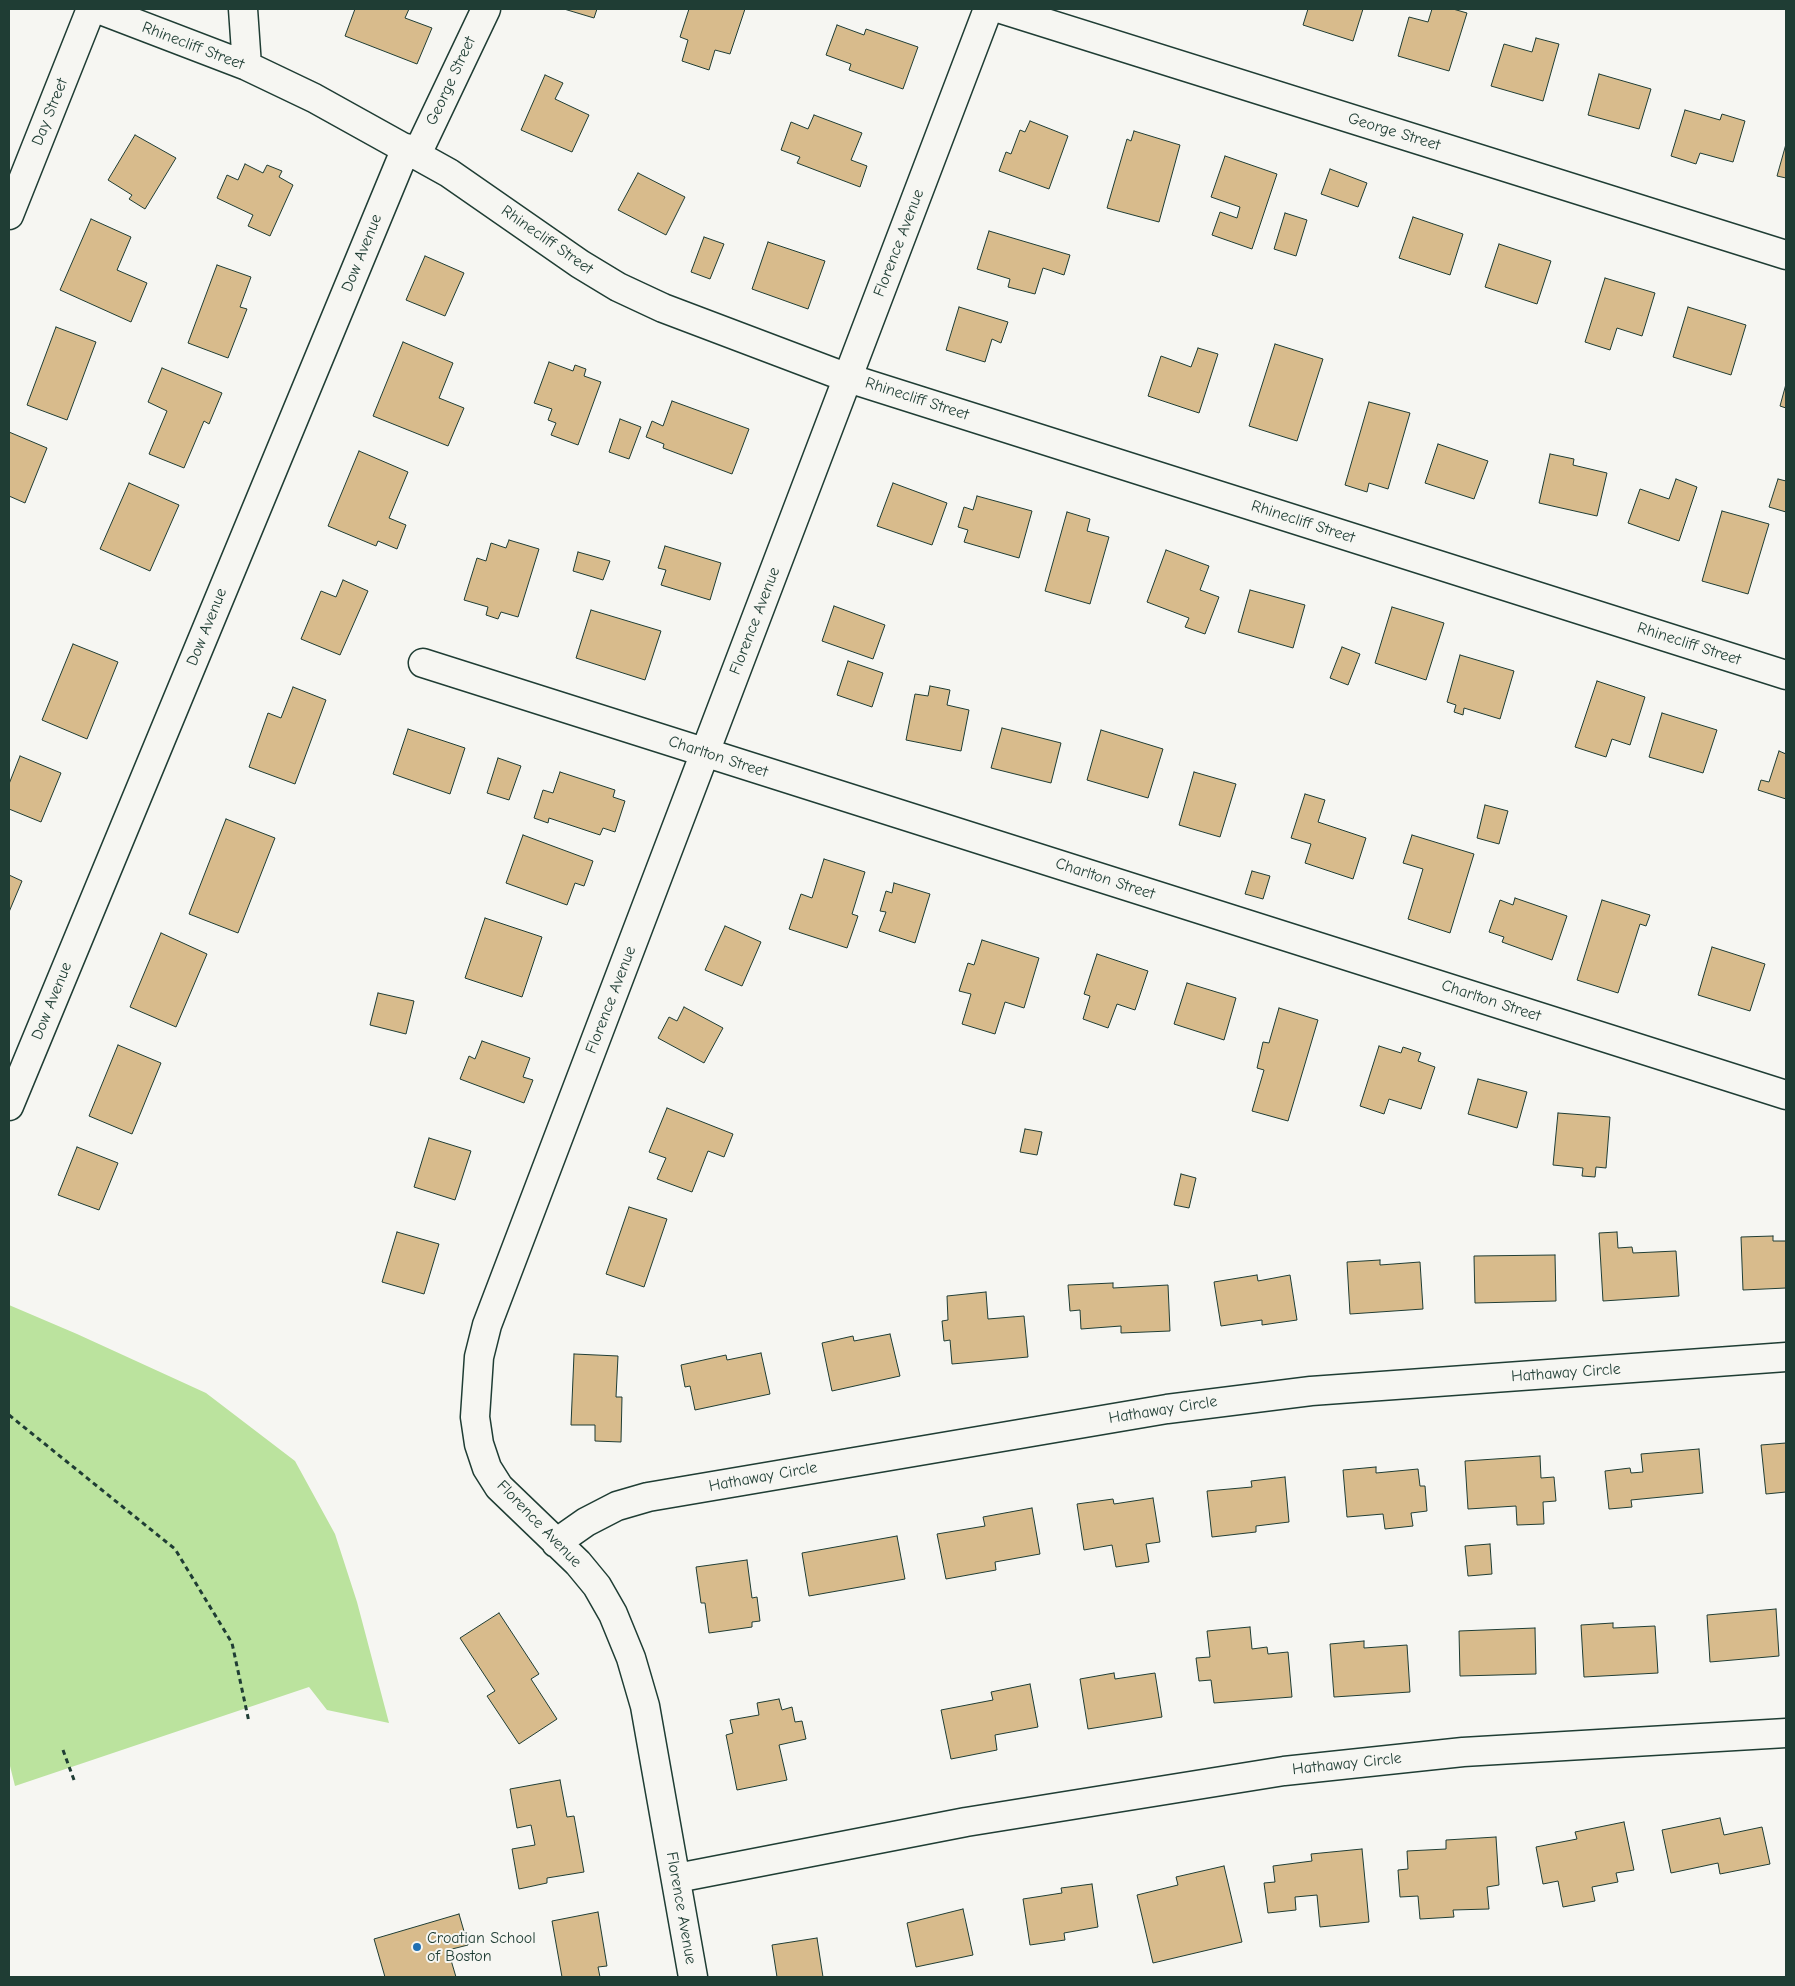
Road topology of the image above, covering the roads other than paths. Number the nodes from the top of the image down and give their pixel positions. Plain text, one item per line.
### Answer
1 (91, 9) edge
2 (98, 9) edge
3 (243, 9) edge
4 (486, 9) edge
5 (988, 9) edge
6 (1001, 9) edge
7 (247, 66) junction
8 (412, 151) junction
9 (9, 214) edge
10 (1786, 255) edge
11 (848, 378) junction
12 (423, 663) dead end
13 (1786, 675) edge
14 (704, 753) junction
15 (1786, 1095) edge
16 (9, 1106) edge
17 (1786, 1357) edge
18 (556, 1543) junction
19 (1786, 1733) edge
20 (677, 1878) junction
21 (693, 1977) edge

1 - 9 street, Day Street
2 - 7 street, Rhinecliff Street
3 - 7 street
4 - 8 street, George Street
5 - 11 street, Florence Avenue
6 - 10 street, George Street
7 - 8 street, Rhinecliff Street
8 - 11 street, Rhinecliff Street
8 - 16 street, Dow Avenue
11 - 13 street, Rhinecliff Street
11 - 14 street, Florence Avenue
12 - 14 street, Charlton Street
14 - 15 street, Charlton Street
14 - 18 street, Florence Avenue
17 - 18 street, Hathaway Circle
18 - 20 street, Florence Avenue
19 - 20 street, Hathaway Circle
20 - 21 street, Florence Avenue

